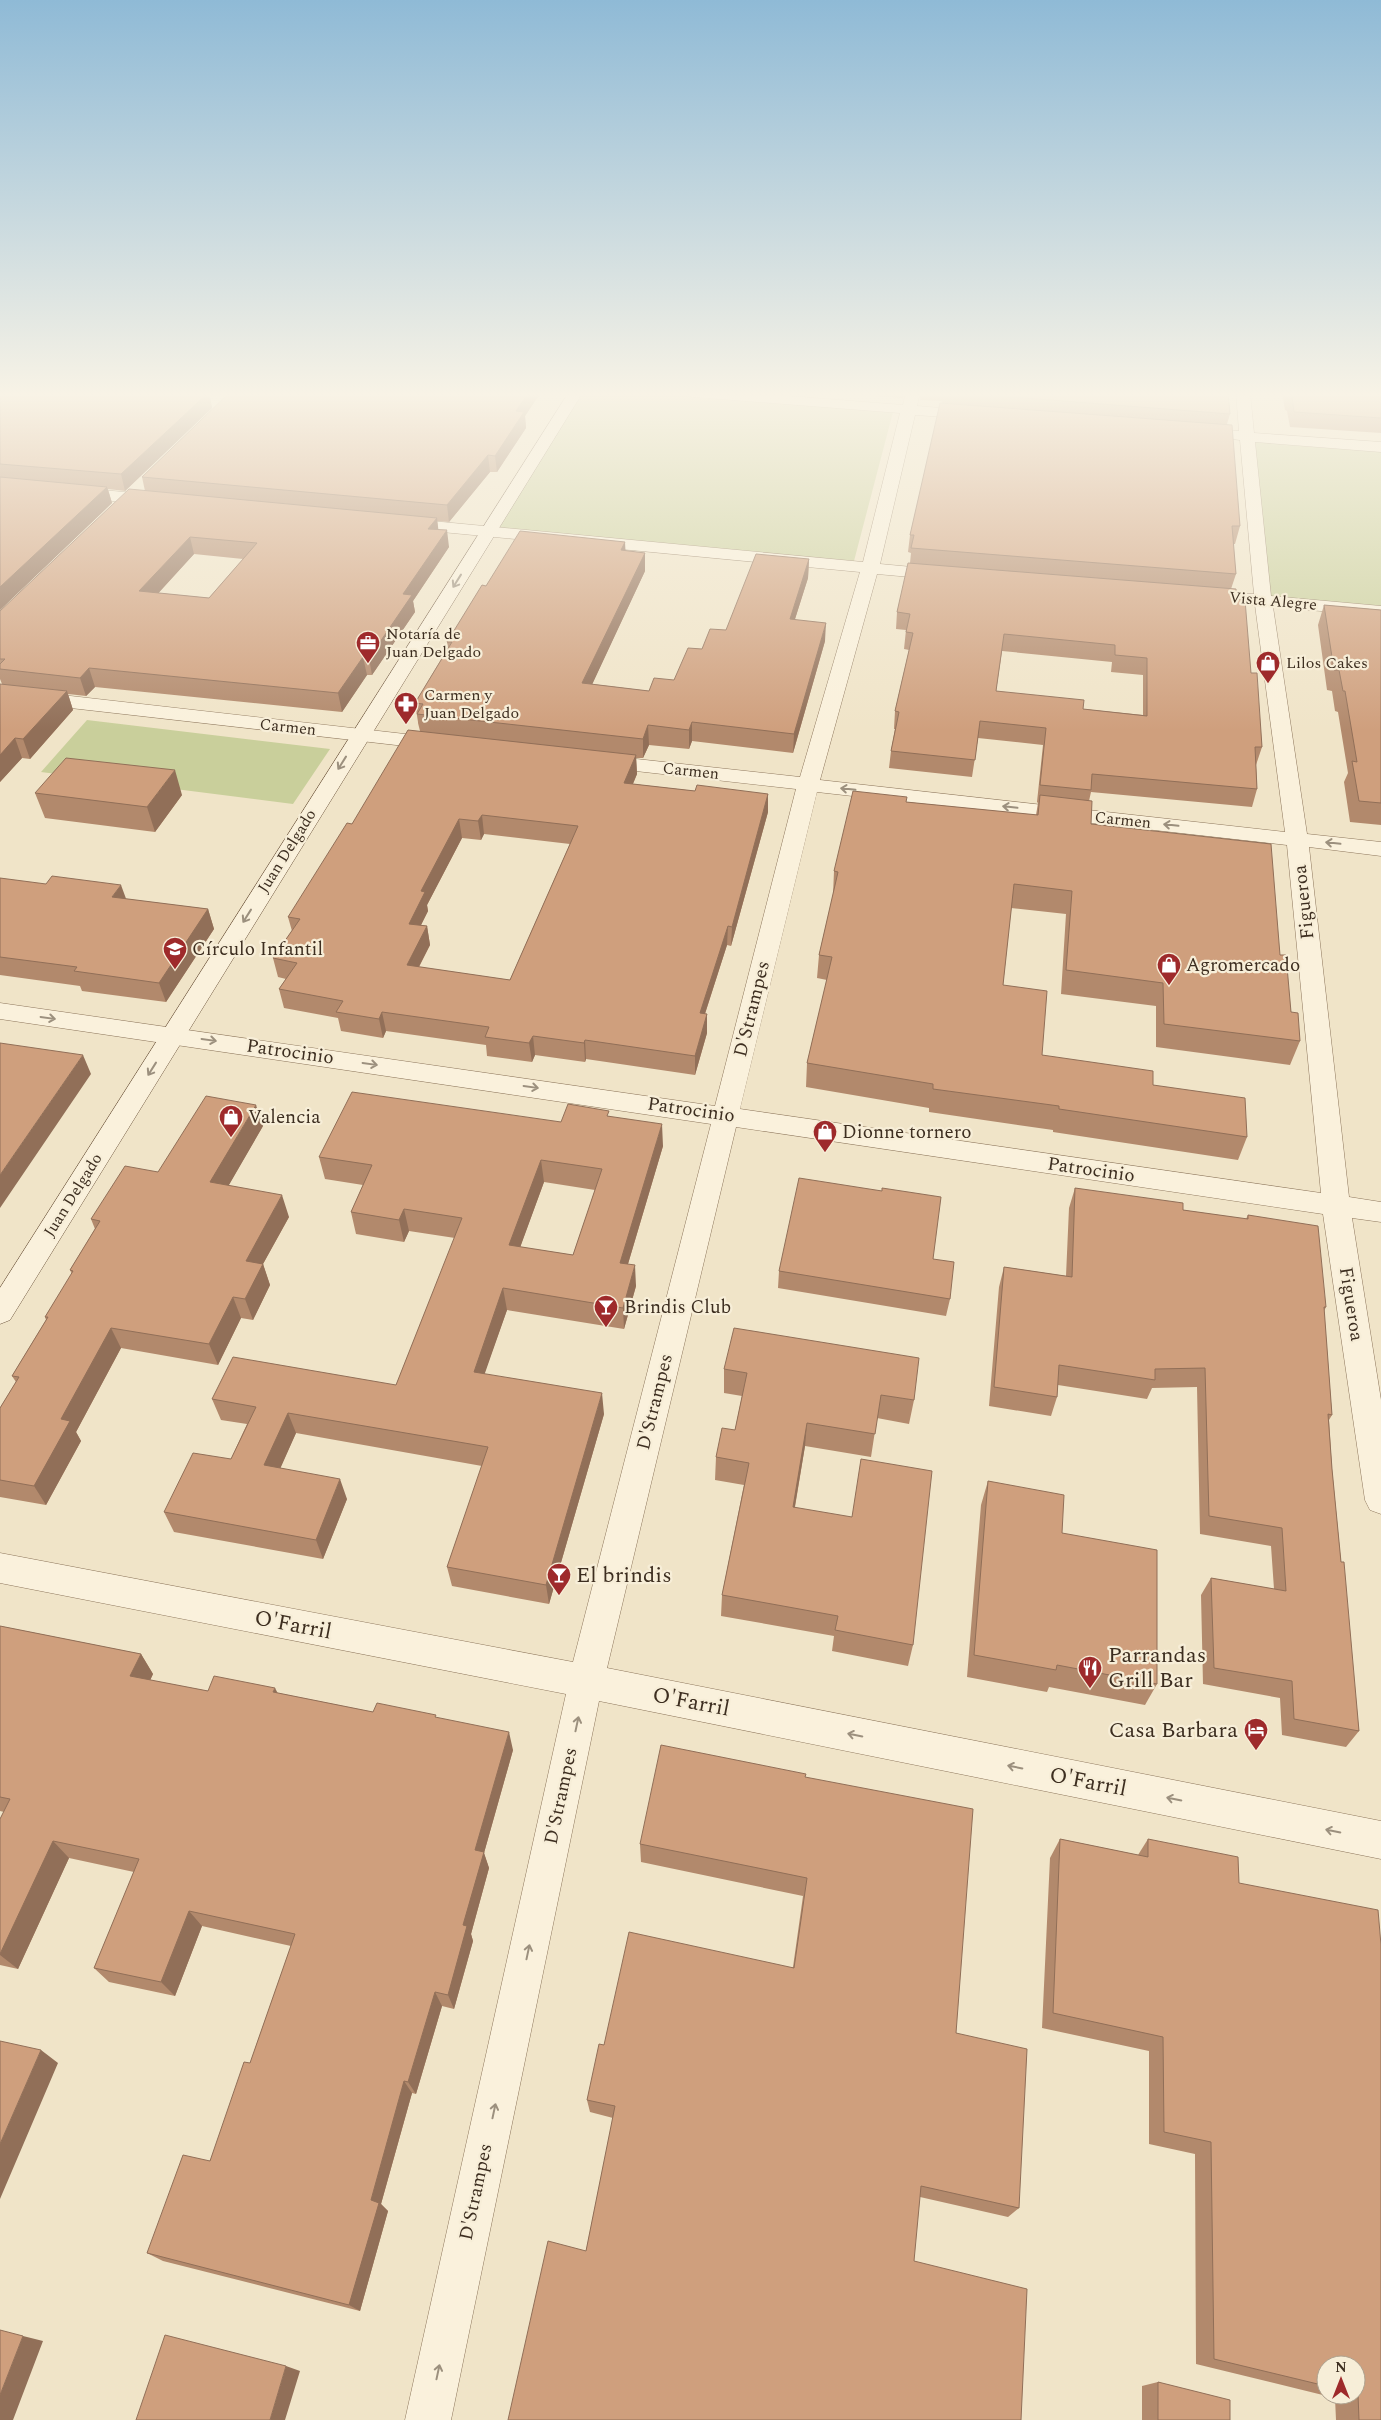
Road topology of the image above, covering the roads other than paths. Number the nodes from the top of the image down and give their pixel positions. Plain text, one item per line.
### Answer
1 (122, 505) edge
2 (505, 505) edge
3 (886, 505) edge
4 (1254, 505) edge
5 (117, 510) edge
6 (379, 521) edge
7 (488, 532) junction
8 (870, 569) junction
9 (958, 576) edge
10 (1184, 594) edge
11 (1263, 600) junction
12 (1381, 610) edge
13 (0, 694) edge
14 (359, 735) junction
15 (457, 746) edge
16 (584, 760) edge
17 (808, 784) junction
18 (1297, 840) junction
19 (1381, 849) edge
20 (0, 1011) edge
21 (173, 1035) junction
22 (725, 1116) junction
23 (1336, 1206) junction
24 (1381, 1212) edge
25 (0, 1312) edge
26 (1381, 1500) edge
27 (0, 1568) edge
28 (586, 1681) junction
29 (1381, 1840) edge
30 (428, 2420) edge

1 - 5 street
2 - 7 street, Juan Delgado
3 - 8 street, D'Strampes
4 - 11 street, Figueroa
6 - 7 street
7 - 8 street
7 -> 14 street, Juan Delgado
8 - 9 street
8 - 17 street, D'Strampes
10 - 11 street, Vista Alegre
11 - 12 street, Vista Alegre
11 - 18 street, Figueroa
13 - 14 street, Carmen
14 - 15 street, Carmen
14 -> 21 street, Juan Delgado
16 - 17 street, Carmen
18 -> 17 street, Carmen
17 - 22 street, D'Strampes
19 -> 18 street, Carmen
18 - 23 street, Figueroa
20 -> 21 street, Patrocinio
21 -> 22 street, Patrocinio
21 -> 25 street, Juan Delgado
22 - 23 street, Patrocinio
22 - 28 street, D'Strampes
23 - 24 street, Patrocinio
23 - 26 street, Figueroa
27 - 28 street, O'Farril
29 -> 28 street, O'Farril
30 -> 28 street, D'Strampes

